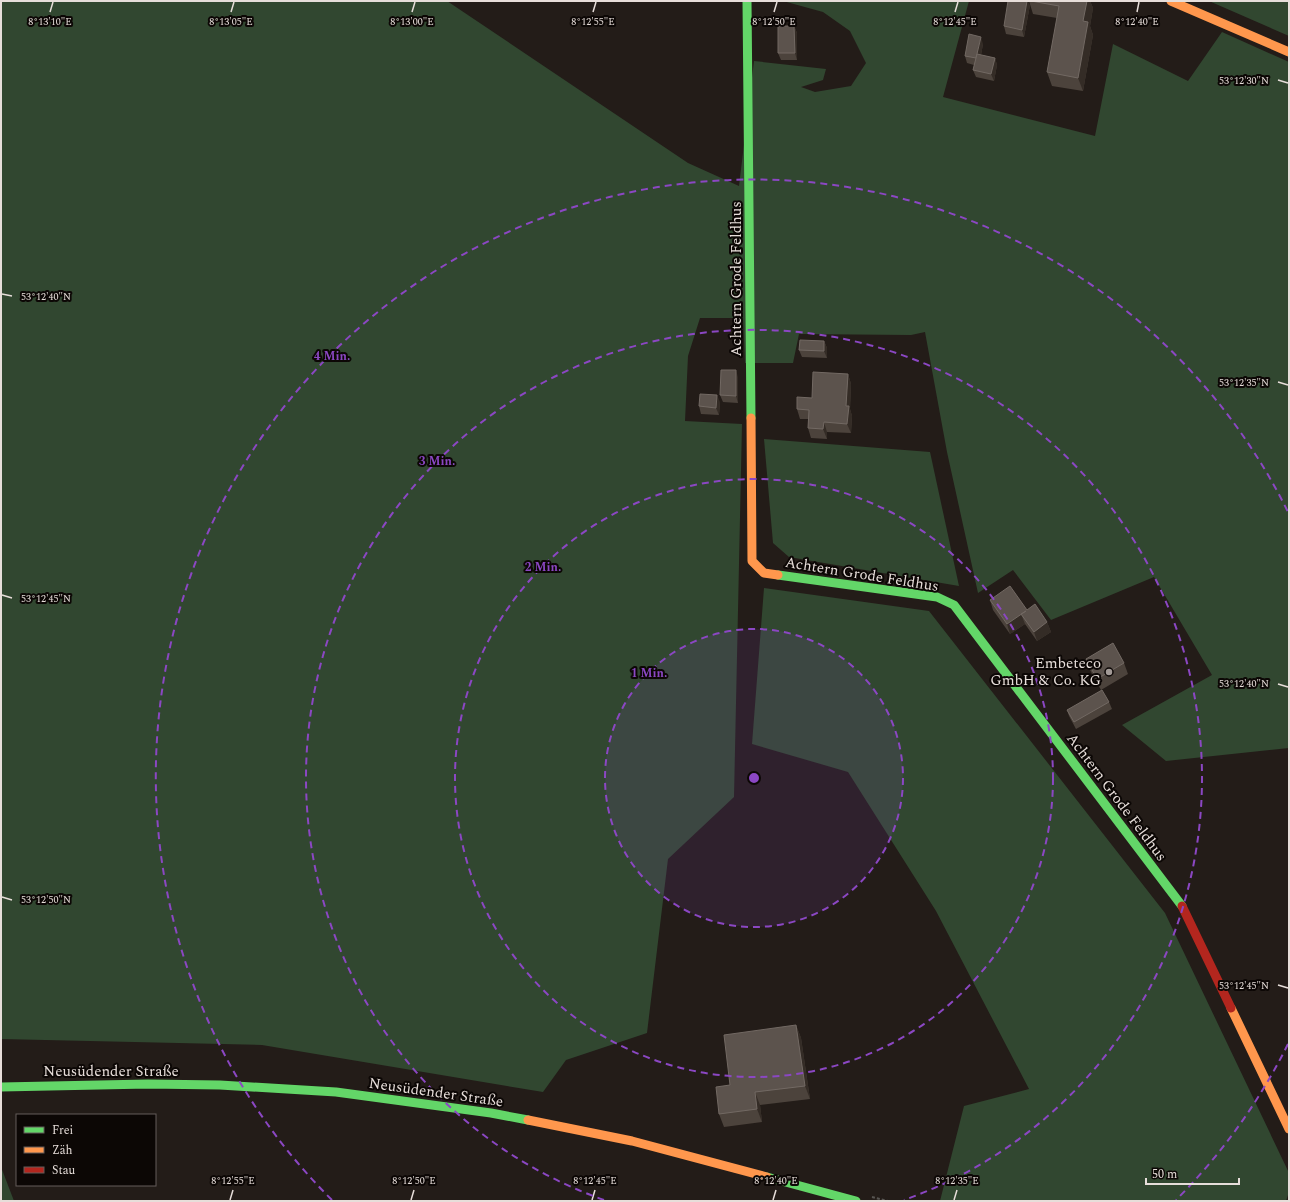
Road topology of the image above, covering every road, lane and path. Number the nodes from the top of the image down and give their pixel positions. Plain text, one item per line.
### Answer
1 (747, 1) edge
2 (1171, 1) edge
3 (1289, 52) edge
4 (1, 1087) edge
5 (1289, 1129) edge
6 (856, 1201) edge

1 - 5 street, Achtern Grode Feldhus
2 - 3 street
4 - 6 street, Neusüdender Straße

